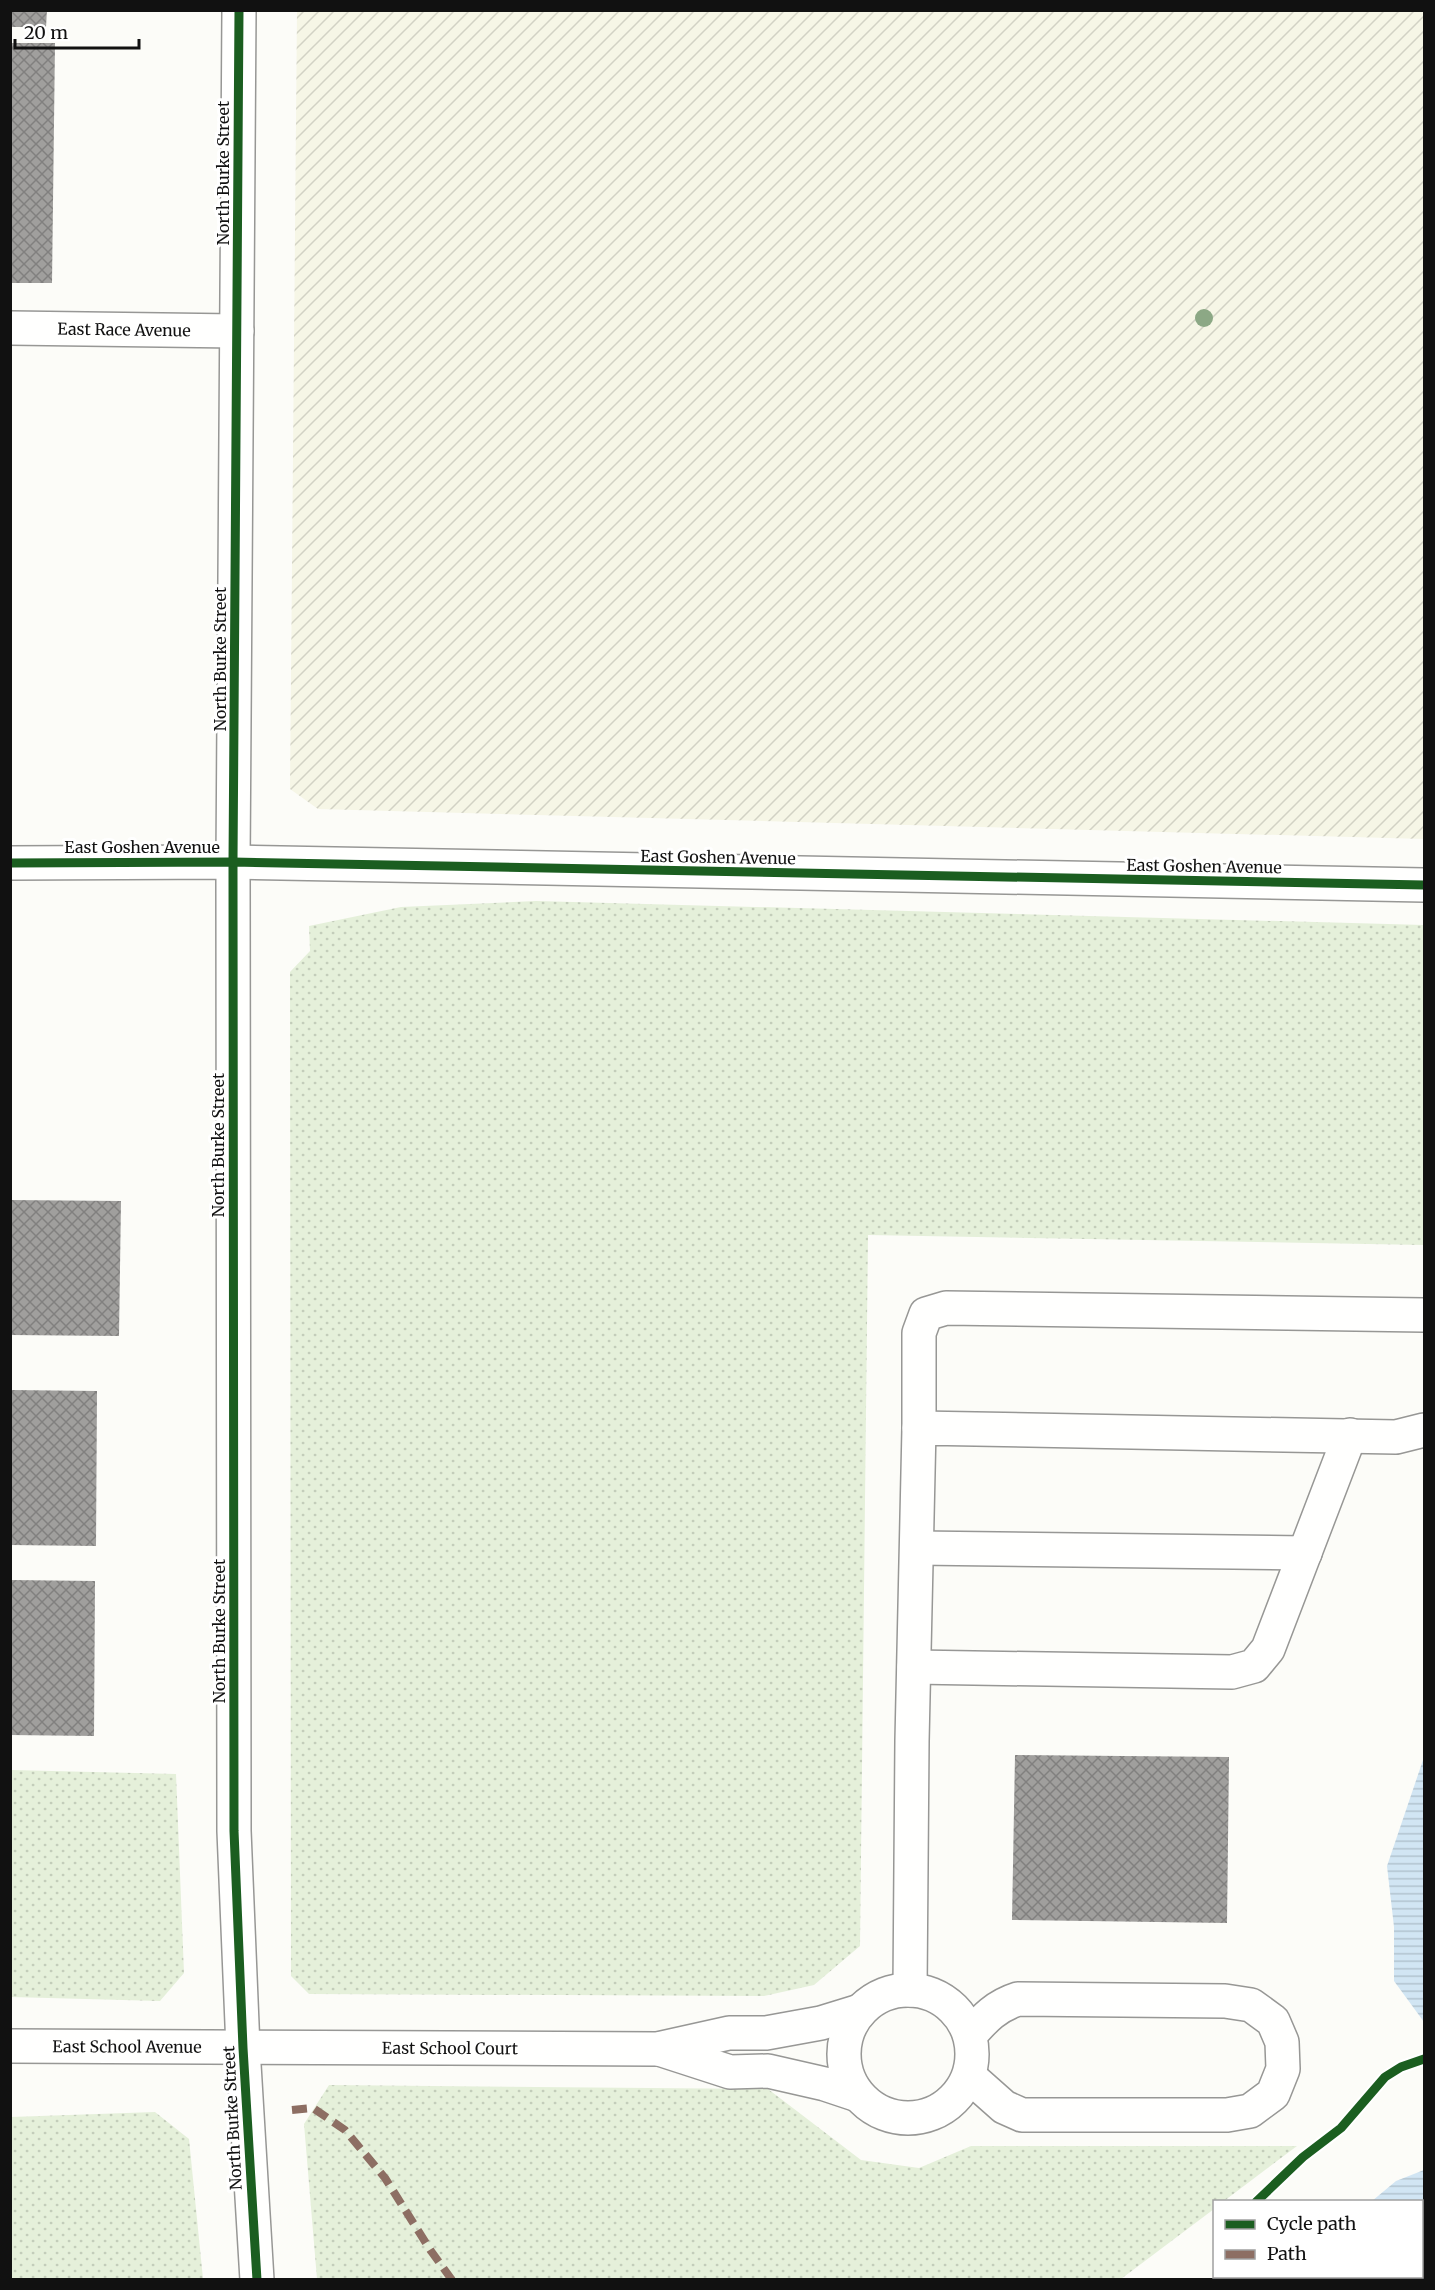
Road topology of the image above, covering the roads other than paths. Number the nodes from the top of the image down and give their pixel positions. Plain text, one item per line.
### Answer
1 (239, 10) edge
2 (10, 328) edge
3 (237, 331) junction
4 (233, 862) junction
5 (10, 863) edge
6 (1425, 885) edge
7 (1425, 1315) edge
8 (919, 1428) junction
9 (1425, 1430) edge
10 (1350, 1435) junction
11 (918, 1548) junction
12 (1305, 1554) junction
13 (914, 1667) junction
14 (910, 1989) junction
15 (860, 2011) junction
16 (970, 2035) junction
17 (10, 2046) edge
18 (243, 2048) junction
19 (657, 2049) junction
20 (969, 2076) junction
21 (858, 2095) junction
22 (257, 2280) edge

1 - 3 street, North Burke Street
2 - 3 street, East Race Avenue
3 - 4 street, North Burke Street
4 - 5 street, East Goshen Avenue
4 - 6 street, East Goshen Avenue
4 - 18 street, North Burke Street
7 - 8 street
8 - 10 street
8 - 11 street
9 - 10 street
10 - 12 street
11 - 12 street
11 - 13 street
12 - 13 street
13 - 14 street
14 - 15 street, East School Court
14 - 16 street, East School Court
15 - 19 street, East School Court
15 - 21 street, East School Court
16 - 20 street, East School Court
16 - 20 street
17 - 18 street, East School Avenue
18 - 19 street, East School Court
18 - 22 street, North Burke Street
19 - 21 street, East School Court
20 - 21 street, East School Court

